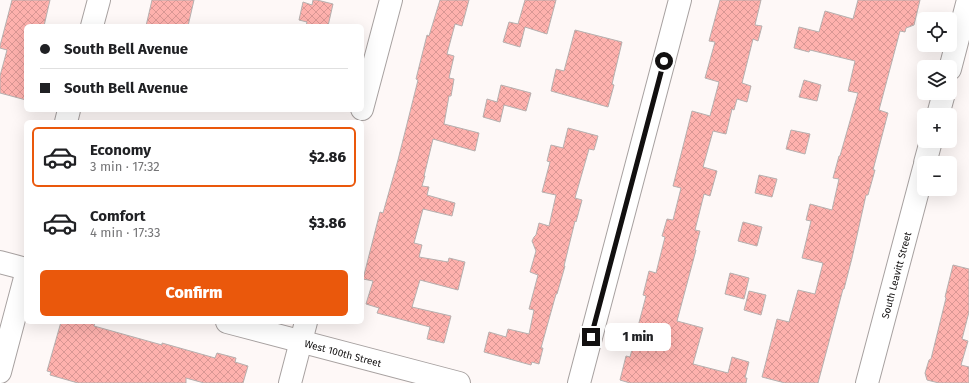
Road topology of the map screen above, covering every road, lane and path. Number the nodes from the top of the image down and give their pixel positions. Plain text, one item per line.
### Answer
1 (98, 0) edge
2 (391, 0) edge
3 (680, 0) edge
4 (968, 0) edge
5 (92, 24) edge
6 (952, 60) edge
7 (364, 102) edge
8 (917, 194) edge
9 (0, 262) edge
10 (24, 268) edge
11 (24, 282) edge
12 (242, 324) edge
13 (304, 332) edge
14 (0, 372) edge
15 (290, 383) edge
16 (459, 383) edge
17 (579, 383) edge
18 (867, 383) edge

1 - 5 street
2 - 7 street
3 - 17 street
4 - 6 street
8 - 18 street, South Leavitt Street
9 - 10 street
11 - 14 street
12 - 13 street, West 100th Street
13 - 15 street
13 - 16 street, West 100th Street

